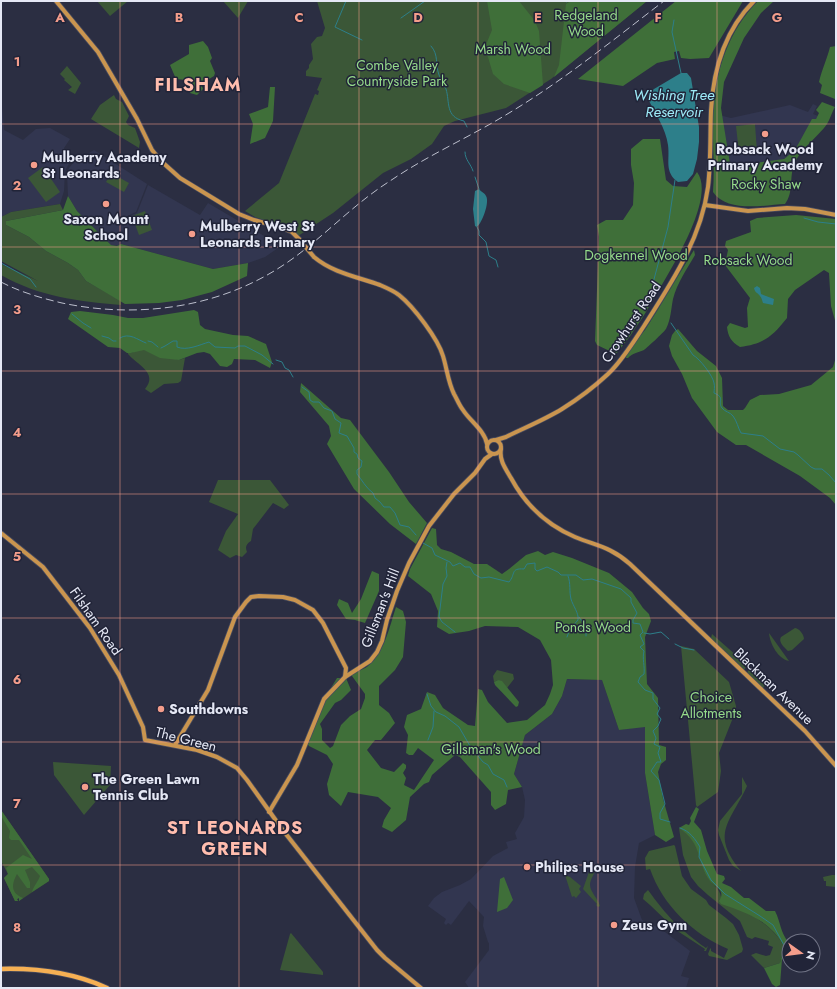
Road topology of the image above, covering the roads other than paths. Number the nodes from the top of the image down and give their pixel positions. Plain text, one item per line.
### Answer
1 (56, 1) edge
2 (754, 1) edge
3 (705, 205) junction
4 (836, 214) edge
5 (484, 435) junction
6 (506, 438) junction
7 (494, 440) junction
8 (487, 446) junction
9 (501, 448) junction
10 (493, 454) junction
11 (485, 459) junction
12 (501, 460) junction
13 (1, 533) edge
14 (346, 668) junction
15 (353, 671) junction
16 (345, 677) junction
17 (145, 740) joint
18 (175, 745) junction
19 (836, 766) edge
20 (269, 812) junction
21 (1, 969) edge
22 (107, 988) edge
23 (421, 988) edge

1 - 5 street, bridge
2 - 3 street, Crowhurst Road
3 - 4 street
3 - 6 street, Crowhurst Road
5 - 7 street
5 - 8 street
6 - 7 street, Crowhurst Road
6 - 9 street
7 - 8 street
7 - 9 street
8 - 10 street
8 - 11 street
9 - 10 street
9 - 12 street
10 - 11 street, Gillsman's Hill
10 - 12 street
11 - 15 street, Gillsman's Hill
12 - 19 street, Blackman Avenue
13 - 17 street, Filsham Road
14 - 15 street
14 - 16 street
14 - 18 street
15 - 16 street, Gillsman's Hill
16 - 20 street, Gillsman's Hill
17 - 18 street, The Green
18 - 20 street, The Green
20 - 23 street, The Green
21 - 22 main road

